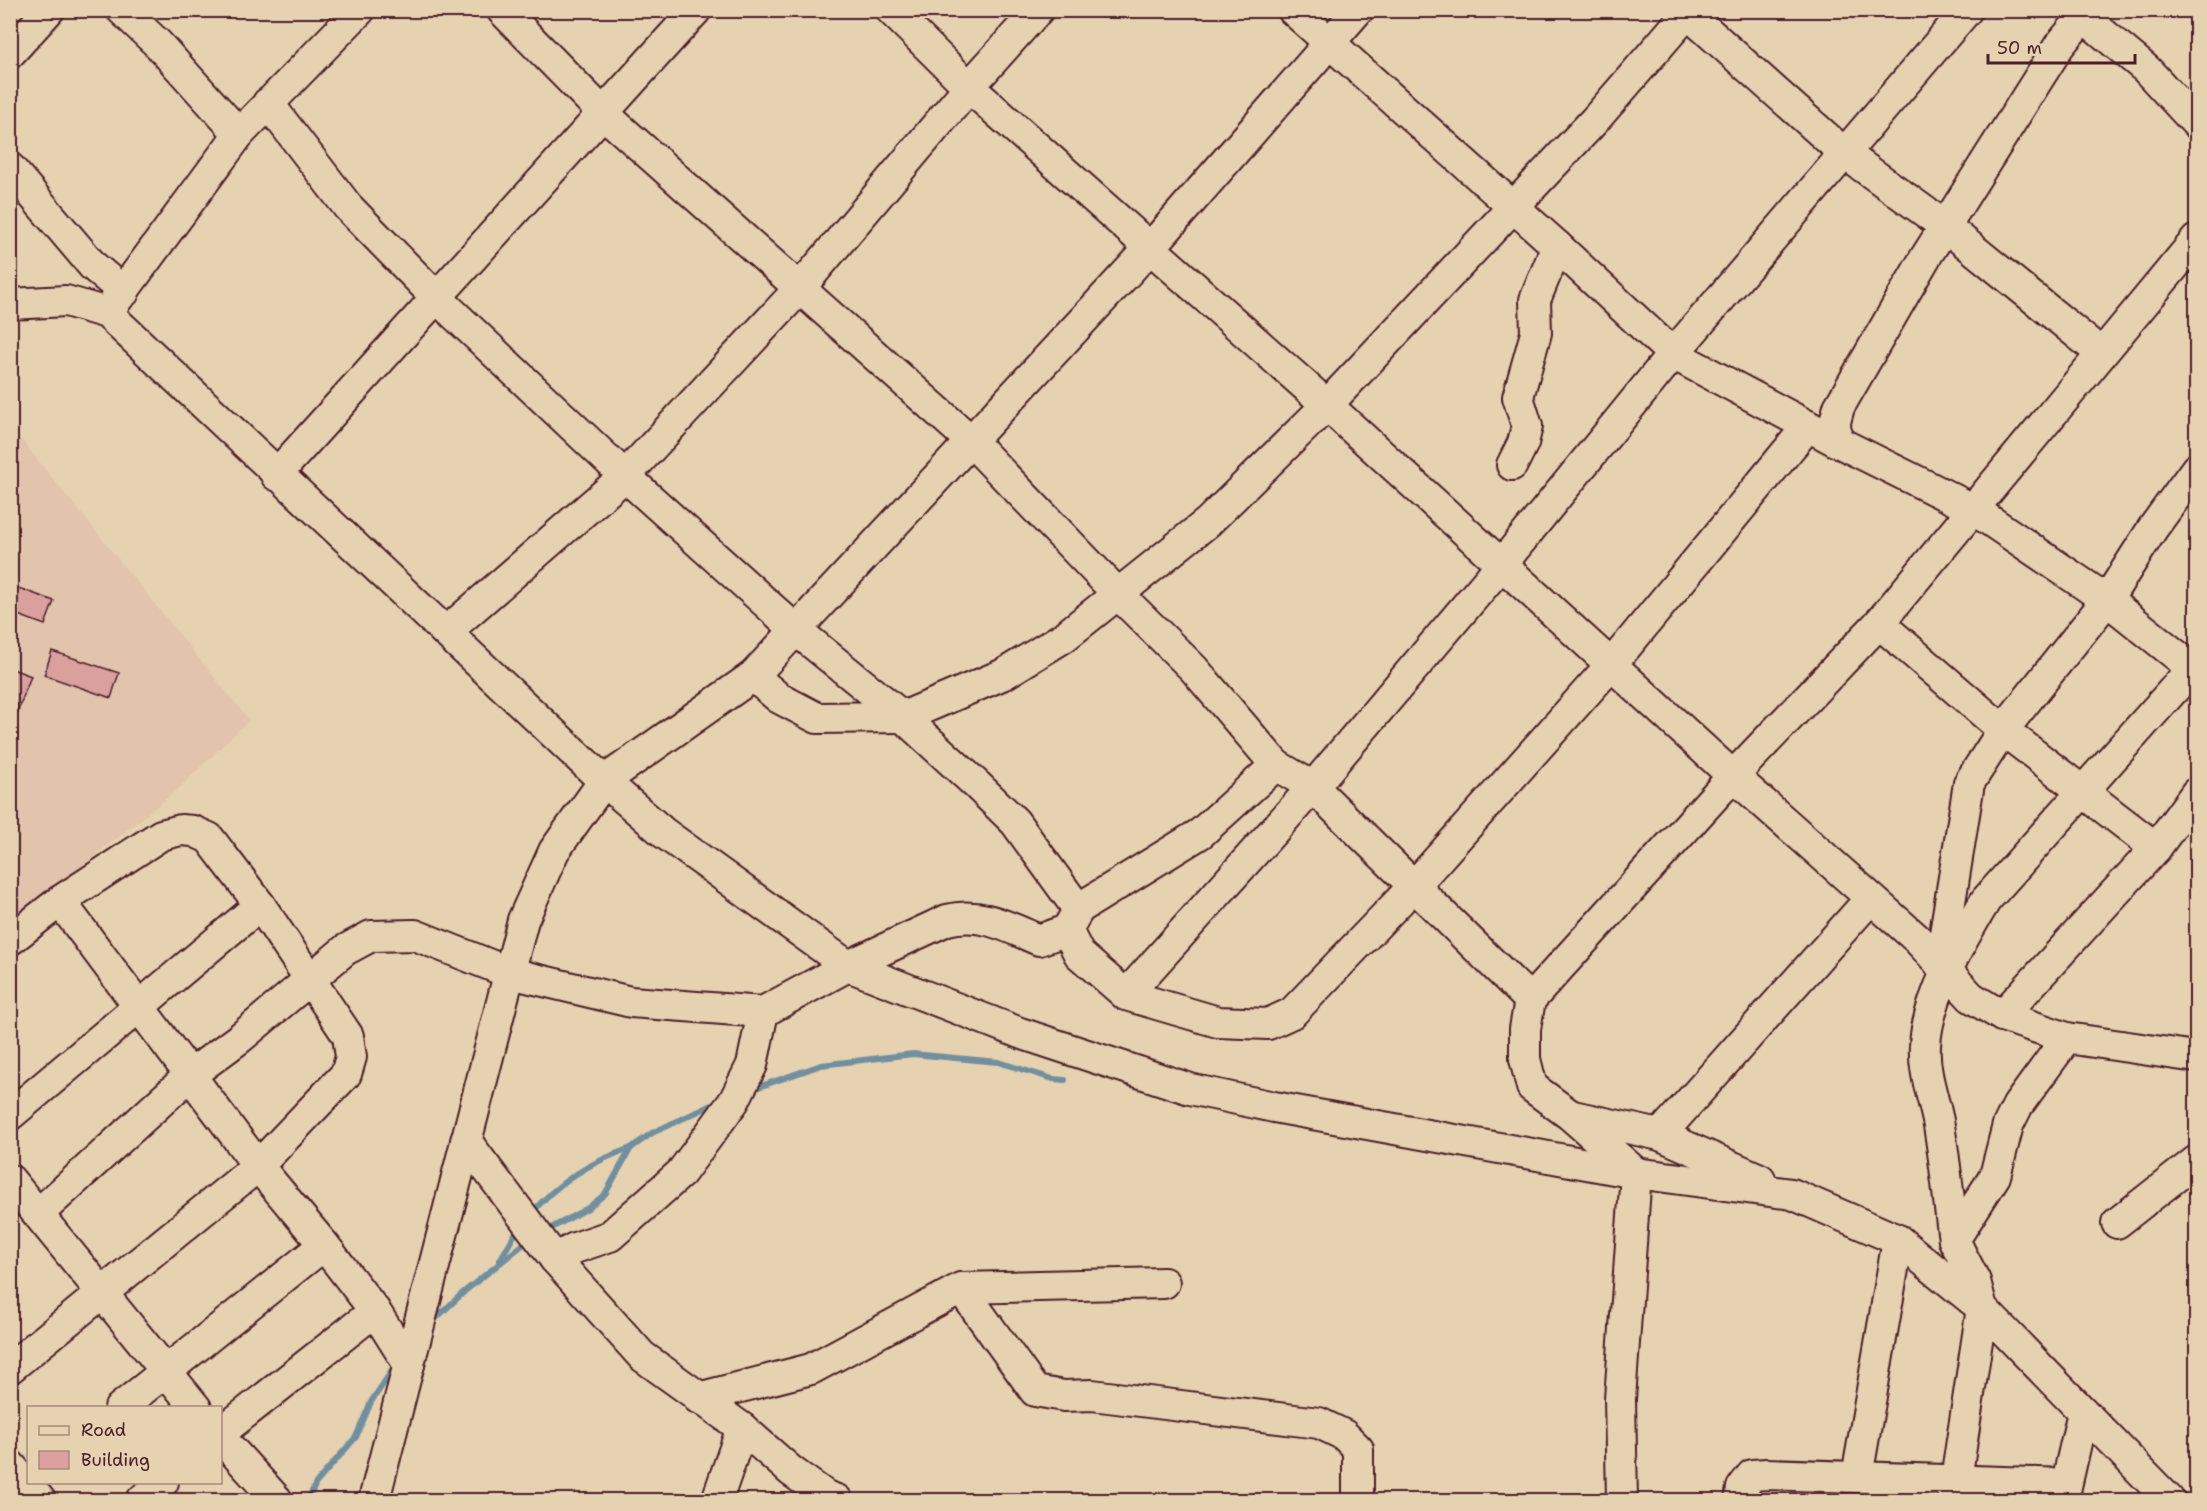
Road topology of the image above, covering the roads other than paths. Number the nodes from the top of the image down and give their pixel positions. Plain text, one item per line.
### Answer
1 (49, 10) edge
2 (122, 10) edge
3 (360, 10) edge
4 (502, 10) edge
5 (696, 10) edge
6 (891, 10) edge
7 (1038, 10) edge
8 (1293, 10) edge
9 (1358, 10) edge
10 (1967, 10) edge
11 (1687, 12) edge
12 (2079, 14) edge
13 (1329, 43) junction
14 (10, 53) edge
15 (969, 87) junction
16 (268, 103) junction
17 (604, 114) junction
18 (2196, 123) edge
19 (239, 134) junction
20 (1844, 153) junction
21 (10, 168) edge
22 (1511, 207) junction
23 (1946, 227) junction
24 (2196, 240) edge
25 (1557, 246) junction
26 (1151, 247) junction
27 (800, 288) junction
28 (437, 298) junction
29 (115, 303) junction
30 (10, 304) edge
31 (2101, 353) junction
32 (1673, 354) junction
33 (1328, 405) junction
34 (1819, 432) junction
35 (970, 440) junction
36 (1512, 465) dead end
37 (2196, 469) edge
38 (276, 475) junction
39 (625, 476) junction
40 (1973, 509) junction
41 (1501, 565) junction
42 (1118, 594) junction
43 (2107, 600) junction
44 (1879, 624) junction
45 (796, 630) junction
46 (446, 632) junction
47 (1611, 665) junction
48 (2195, 670) edge
49 (753, 676) junction
50 (903, 717) junction
51 (2003, 730) junction
52 (1276, 765) junction
53 (1733, 776) junction
54 (604, 781) junction
55 (1313, 787) junction
56 (2083, 792) junction
57 (2196, 793) edge
58 (2156, 848) junction
59 (1413, 886) junction
60 (1870, 899) junction
61 (60, 901) junction
62 (260, 905) junction
63 (1073, 920) junction
64 (10, 940) edge
65 (848, 966) junction
66 (1943, 969) junction
67 (510, 973) junction
68 (309, 979) junction
69 (1126, 995) junction
70 (1530, 1000) junction
71 (137, 1007) junction
72 (763, 1012) junction
73 (2002, 1016) junction
74 (2067, 1038) junction
75 (2196, 1058) edge
76 (190, 1075) junction
77 (10, 1115) edge
78 (1570, 1115) junction
79 (1660, 1135) junction
80 (466, 1141) junction
81 (2196, 1161) edge
82 (258, 1166) junction
83 (1636, 1173) junction
84 (10, 1180) edge
85 (1792, 1194) junction
86 (38, 1214) junction
87 (2117, 1223) dead end
88 (1898, 1240) junction
89 (1954, 1240) junction
90 (324, 1245) junction
91 (555, 1259) junction
92 (1164, 1283) dead end
93 (961, 1288) junction
94 (103, 1295) junction
95 (1982, 1308) junction
96 (375, 1311) junction
97 (409, 1365) junction
98 (10, 1368) edge
99 (166, 1371) junction
100 (698, 1398) junction
101 (121, 1406) edge
102 (195, 1406) edge
103 (2083, 1412) junction
104 (742, 1428) junction
105 (222, 1433) edge
106 (222, 1437) edge
107 (1857, 1477) junction
108 (161, 1484) edge
109 (1955, 1490) edge
110 (2064, 1492) edge
111 (2166, 1499) edge
112 (142, 1500) edge
113 (277, 1500) edge
114 (374, 1500) edge
115 (717, 1500) edge
116 (837, 1500) edge
117 (1358, 1500) edge
118 (1622, 1500) edge
119 (1740, 1500) edge

1 - 14 street
2 - 19 street
3 - 16 street
4 - 17 street
5 - 17 street
6 - 15 street
7 - 15 street
8 - 13 street
9 - 13 street
10 - 20 street
11 - 20 street
11 - 22 street
12 - 18 street
12 - 23 street
13 - 22 street
13 - 26 street
15 - 26 street
15 - 27 street
16 - 19 street
16 - 28 street
17 - 27 street
17 - 28 street
19 - 29 street
20 - 23 street
20 - 32 street
21 - 29 street
22 - 25 street
22 - 33 street
23 - 31 street
23 - 34 street
24 - 31 street
25 - 32 street
25 - 36 street
26 - 33 street
26 - 35 street
27 - 35 street
27 - 39 street
28 - 38 street
28 - 39 street
29 - 30 street
29 - 38 street
31 - 40 street
32 - 34 street
32 - 41 street
33 - 41 street
33 - 42 street
34 - 40 street
34 - 47 street
35 - 42 street
35 - 45 street
37 - 43 street
38 - 46 street
39 - 45 street
39 - 46 street
40 - 43 street
40 - 44 street
41 - 47 street
41 - 55 street
42 - 50 street
42 - 52 street
43 - 48 street
43 - 51 street
44 - 51 street
44 - 53 street
45 - 49 street
45 - 50 street
46 - 54 street
47 - 53 street
47 - 59 street
48 - 56 street
49 - 50 street
49 - 54 street
50 - 63 street
51 - 56 street
51 - 66 street
52 - 55 street
52 - 63 street
53 - 60 street
53 - 70 street
54 - 65 street
54 - 67 street
55 - 59 street
55 - 69 street
56 - 58 street
56 - 66 street
57 - 58 street
58 - 73 street
59 - 69 street
59 - 70 street
60 - 66 street
60 - 79 street
61 - 62 street
61 - 64 street
61 - 71 street
62 - 68 street
62 - 71 street
63 - 65 street
63 - 69 street
65 - 72 street
65 - 83 street
66 - 73 street
66 - 89 street
67 - 68 street
67 - 72 street
67 - 80 street
68 - 76 street
68 - 82 street
70 - 78 street
71 - 76 street
71 - 77 street
72 - 91 street
73 - 74 street
74 - 75 street
74 - 89 street
76 - 82 street
76 - 86 street
78 - 79 street
78 - 83 street
79 - 85 street
80 - 91 street
80 - 97 street
81 - 87 street
82 - 90 street
82 - 94 street
83 - 85 street
83 - 118 street
84 - 86 street
85 - 88 street
86 - 94 street
88 - 95 street
88 - 107 street
89 - 95 street
90 - 96 street
90 - 99 street
91 - 100 street
92 - 93 street
93 - 100 street
93 - 117 street
94 - 98 street
94 - 99 street
95 - 103 street
95 - 109 street
96 - 97 street
96 - 105 street
97 - 114 street
99 - 101 street
99 - 102 street
100 - 104 street
103 - 110 street
103 - 111 street
104 - 115 street
104 - 116 street
106 - 113 street
107 - 109 street
107 - 119 street
108 - 112 street
109 - 110 street

